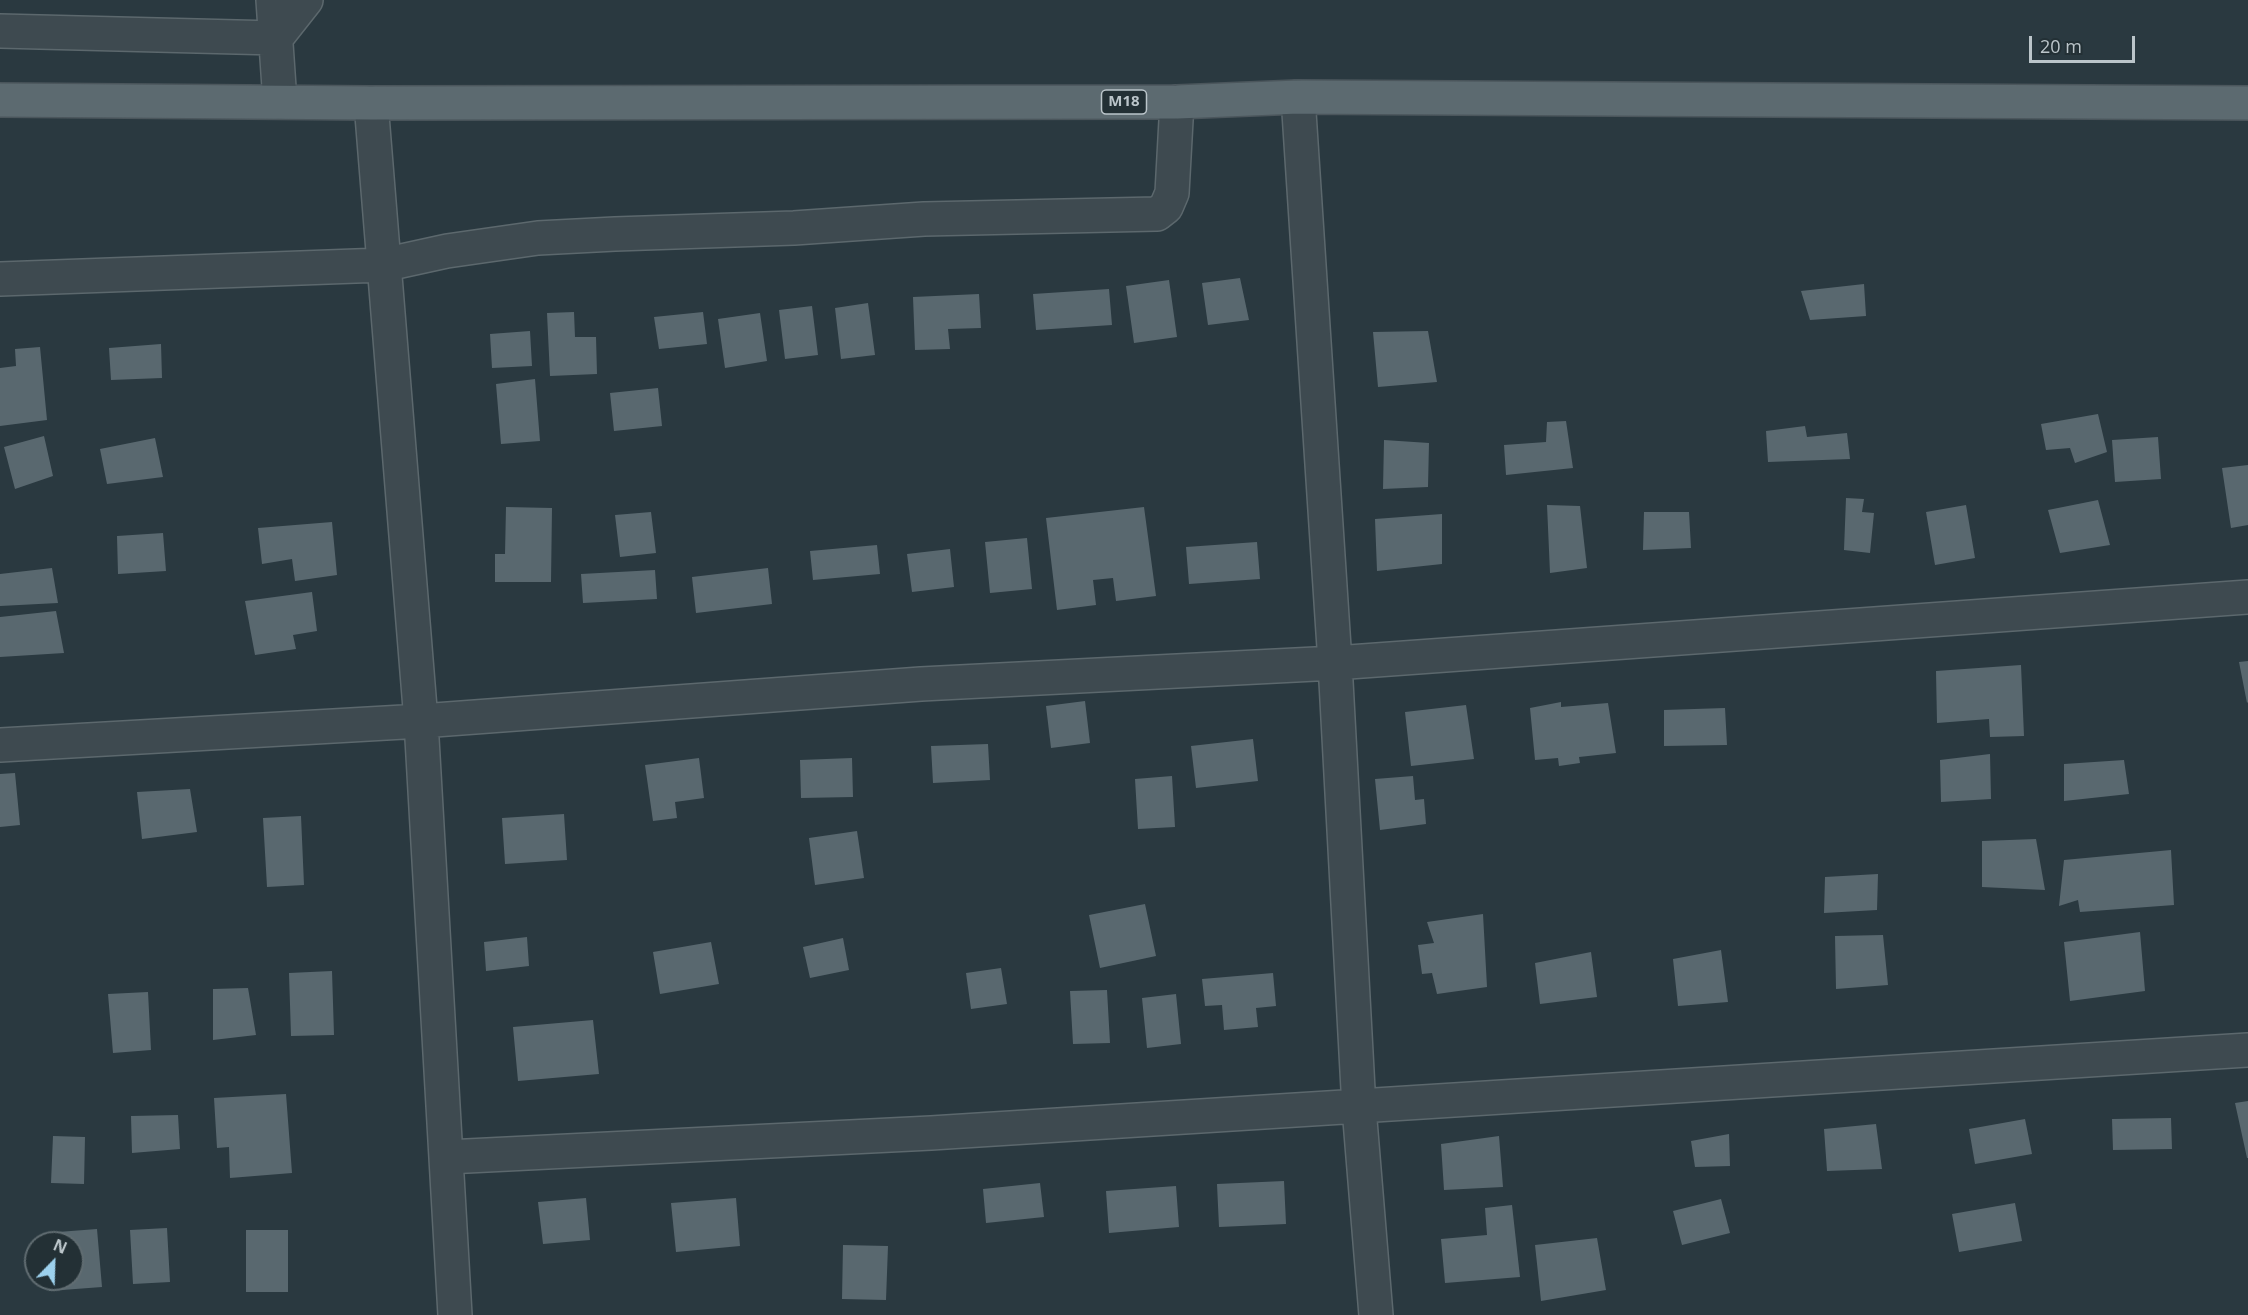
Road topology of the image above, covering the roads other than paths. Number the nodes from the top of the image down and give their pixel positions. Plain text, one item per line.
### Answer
1 (273, 0) edge
2 (306, 0) edge
3 (0, 31) edge
4 (276, 38) junction
5 (1298, 97) junction
6 (0, 100) edge
7 (280, 102) junction
8 (1177, 102) junction
9 (2248, 102) edge
10 (371, 103) junction
11 (383, 265) junction
12 (0, 279) edge
13 (2248, 597) edge
14 (1335, 663) junction
15 (421, 721) junction
16 (0, 745) edge
17 (2248, 1050) edge
18 (1359, 1107) junction
19 (447, 1157) junction
20 (455, 1315) edge
21 (1376, 1315) edge

1 - 4 street
2 - 4 street
3 - 4 street
4 - 7 street
5 - 8 main road, M18
5 - 9 main road, M18
5 - 14 street
6 - 7 main road, M18
7 - 10 main road, M18
8 - 10 main road, M18
8 - 11 street
10 - 11 street
11 - 12 street
11 - 15 street
13 - 14 street
14 - 15 street
14 - 18 street
15 - 16 street
15 - 19 street
17 - 18 street
18 - 19 street
18 - 21 street
19 - 20 street

